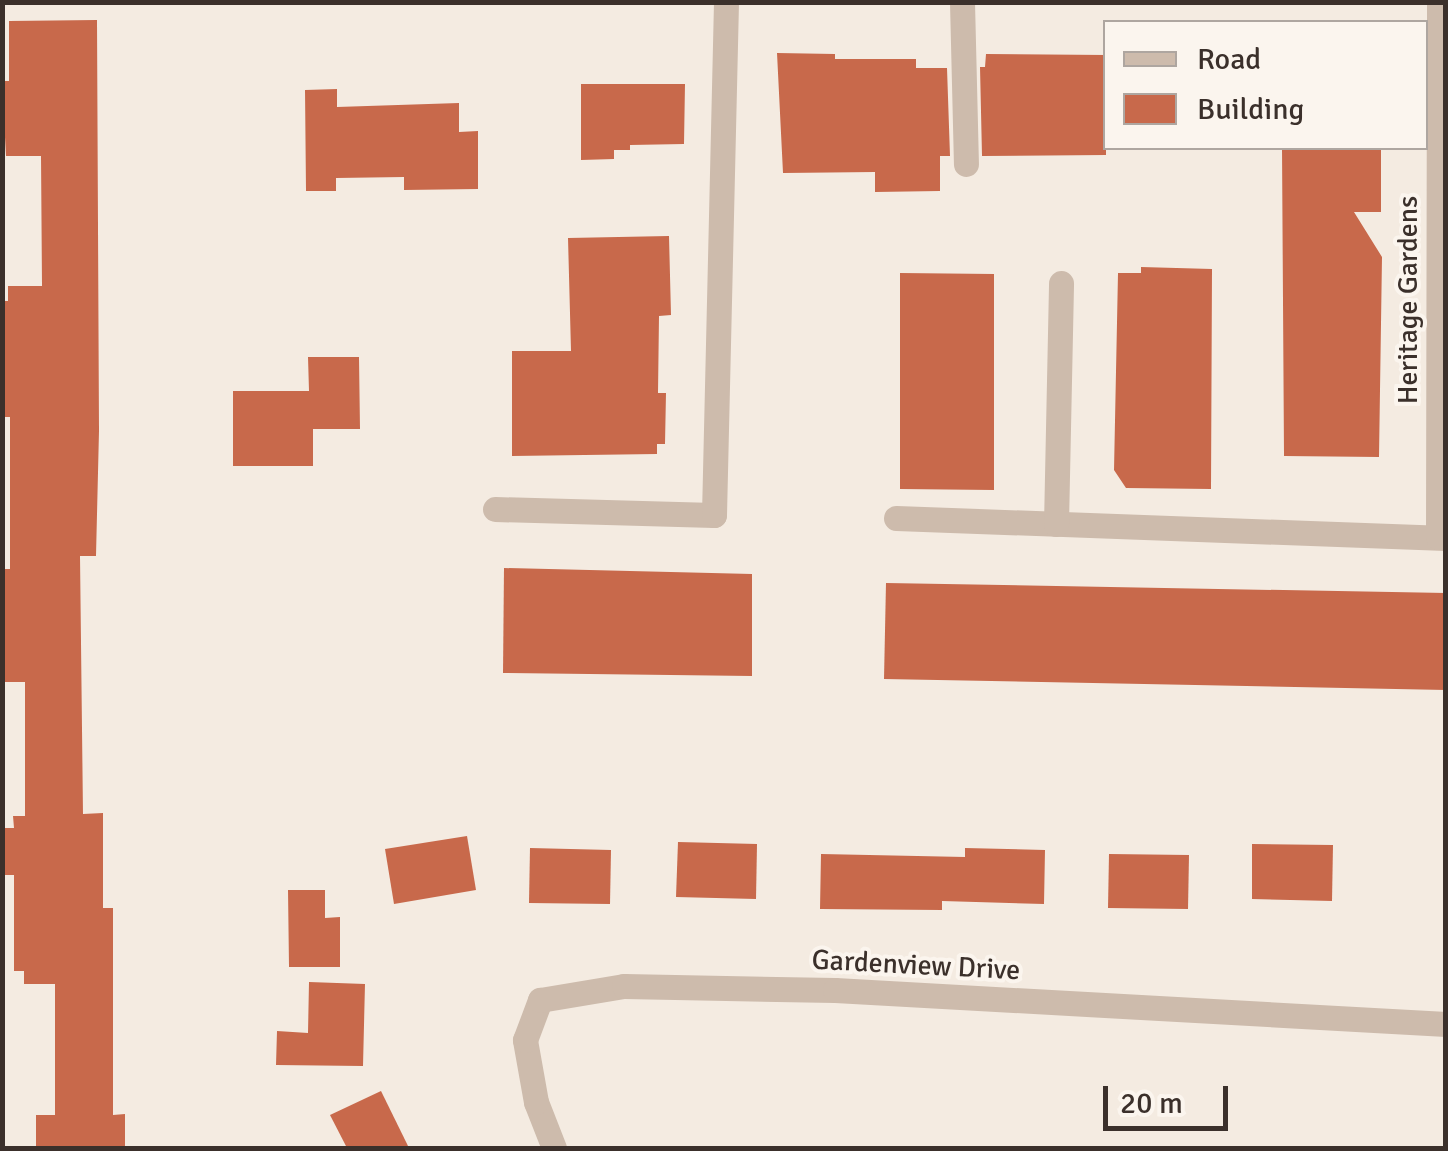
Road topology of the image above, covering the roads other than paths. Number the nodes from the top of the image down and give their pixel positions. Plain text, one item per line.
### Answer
1 (726, 2) edge
2 (962, 2) edge
3 (1439, 2) edge
4 (966, 164) dead end
5 (1061, 282) dead end
6 (495, 509) dead end
7 (896, 518) dead end
8 (1056, 524) junction
9 (1442, 538) edge
10 (1446, 1024) edge
11 (554, 1148) edge

1 - 6 street
2 - 4 street
3 - 9 street, Heritage Gardens
5 - 8 street
7 - 8 street, Heritage Gardens
8 - 9 street, Heritage Gardens
10 - 11 street, Gardenview Drive

